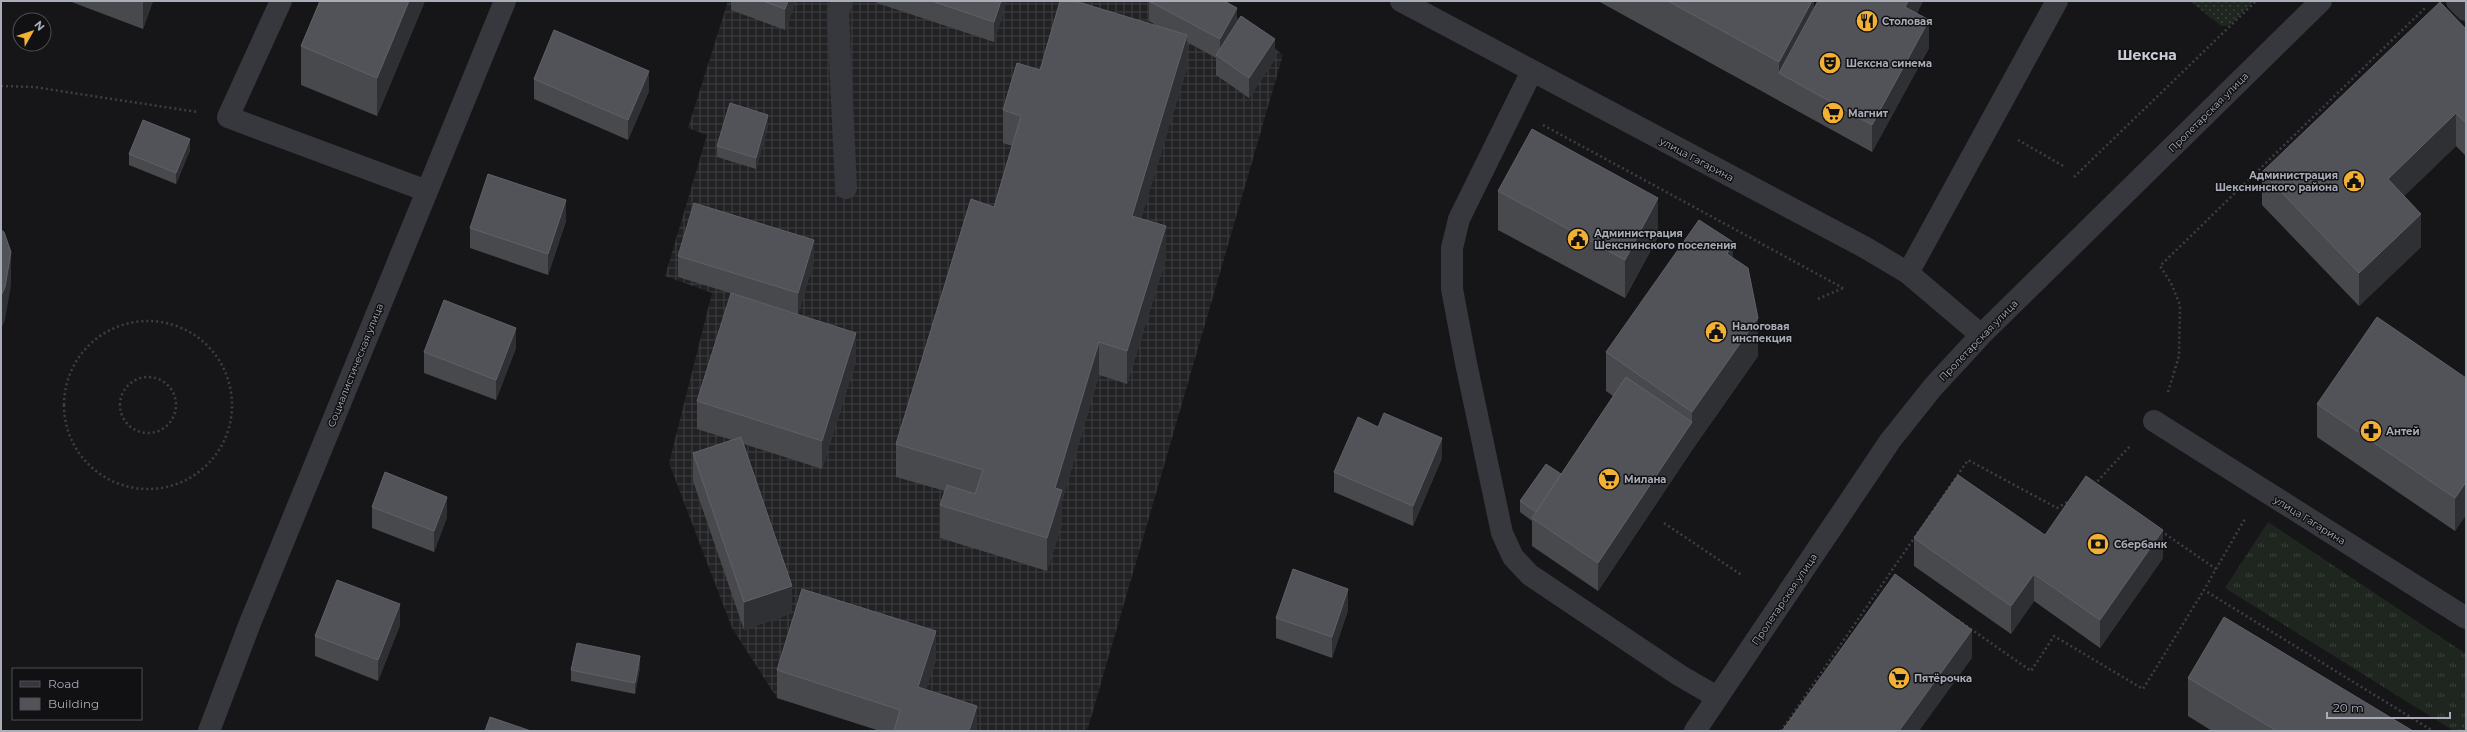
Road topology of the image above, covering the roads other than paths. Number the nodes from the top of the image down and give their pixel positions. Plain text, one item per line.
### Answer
1 (281, 1) edge
2 (505, 1) edge
3 (842, 1) edge
4 (1401, 1) edge
5 (2057, 1) edge
6 (2321, 1) edge
7 (2457, 1) edge
8 (2466, 10) edge
9 (1532, 71) junction
10 (846, 188) dead end
11 (426, 191) junction
12 (1908, 273) junction
13 (1981, 335) junction
14 (2154, 421) road end
15 (2466, 618) edge
16 (1717, 697) junction
17 (209, 731) edge
18 (1695, 731) edge

1 - 11 street
2 - 11 street, Социалистическая улица
3 - 10 street
4 - 9 street, улица Гагарина
5 - 12 street
6 - 13 street, Пролетарская улица
7 - 8 street
9 - 12 street, улица Гагарина
9 - 16 street
11 - 17 street, Социалистическая улица
12 - 13 street, улица Гагарина
13 - 16 street, Пролетарская улица
14 - 15 street, улица Гагарина
16 - 18 street, Пролетарская улица

